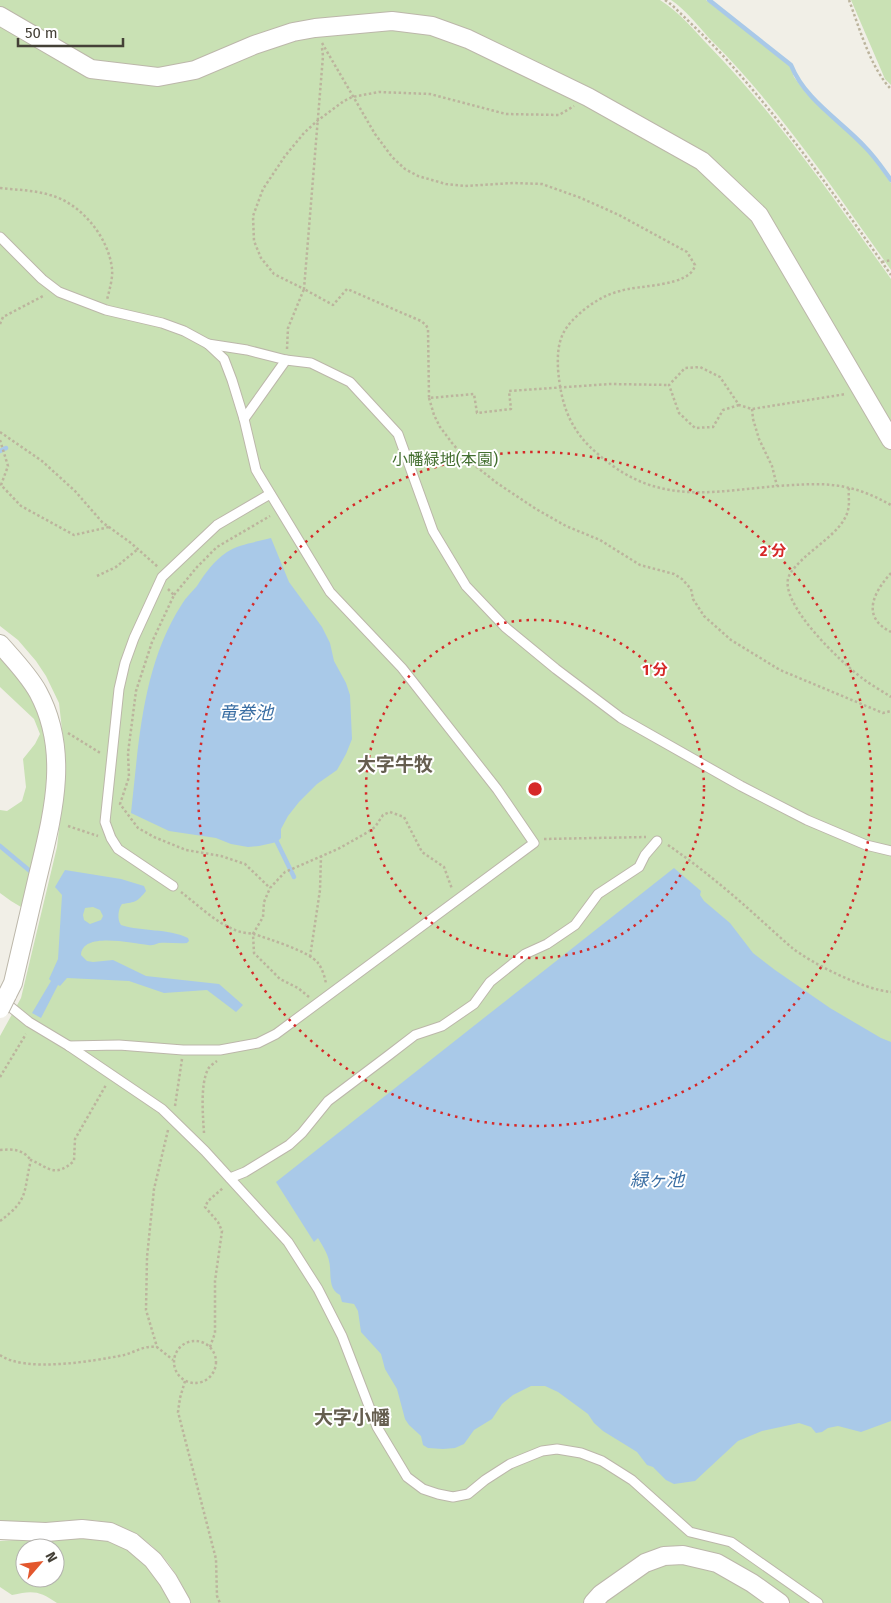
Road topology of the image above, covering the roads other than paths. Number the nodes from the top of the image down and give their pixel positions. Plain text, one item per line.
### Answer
1 (0, 16) edge
2 (0, 236) edge
3 (208, 344) junction
4 (286, 360) junction
5 (244, 419) junction
6 (891, 440) edge
7 (270, 494) junction
8 (0, 644) edge
9 (657, 841) road end
10 (891, 851) edge
11 (173, 886) road end
12 (2, 1001) edge
13 (69, 1046) junction
14 (231, 1179) junction
15 (0, 1530) edge
16 (181, 1603) edge
17 (593, 1603) edge
18 (780, 1603) edge
19 (818, 1603) edge

1 - 6 street
2 - 3 lane
3 - 4 lane
3 - 5 lane
4 - 5 lane
4 - 10 lane
5 - 7 lane
7 - 11 lane
7 - 13 lane
8 - 12 street
9 - 14 lane
12 - 13 lane
13 - 14 lane
14 - 19 lane
15 - 16 street
17 - 18 street

